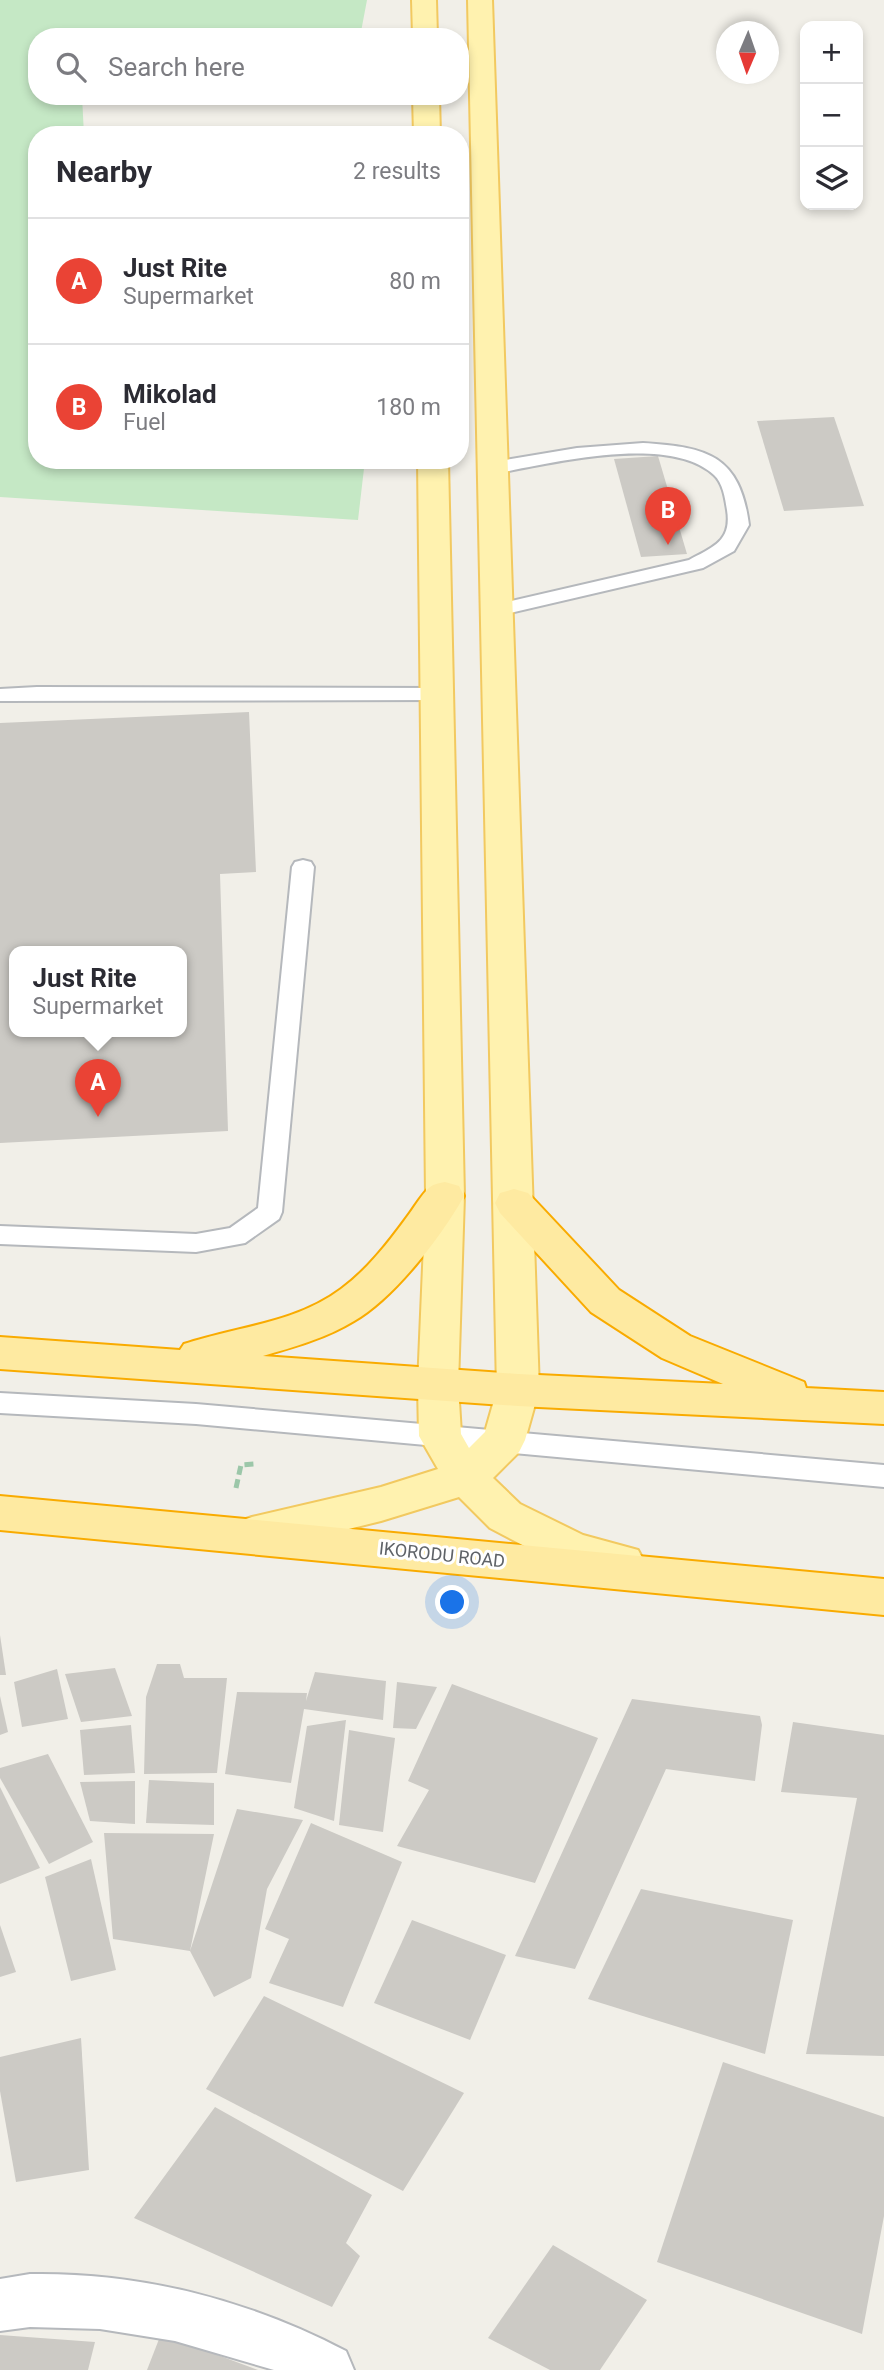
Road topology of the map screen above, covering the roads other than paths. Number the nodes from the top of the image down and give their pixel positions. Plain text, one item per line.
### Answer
1 (425, 0) edge
2 (480, 0) edge
3 (425, 28) edge
4 (426, 105) edge
5 (427, 126) edge
6 (493, 468) junction
7 (433, 469) edge
8 (497, 610) junction
9 (438, 694) junction
10 (0, 695) edge
11 (303, 867) dead end
12 (445, 1196) junction
13 (514, 1203) junction
14 (0, 1235) edge
15 (0, 1353) edge
16 (158, 1363) junction
17 (438, 1385) junction
18 (518, 1390) junction
19 (0, 1403) edge
20 (814, 1404) junction
21 (884, 1408) edge
22 (440, 1436) junction
23 (504, 1440) junction
24 (884, 1476) edge
25 (466, 1478) junction
26 (0, 1513) edge
27 (252, 1535) junction
28 (690, 1580) junction
29 (884, 1597) edge
30 (0, 2305) edge
31 (327, 2370) edge

1 - 3 main road
2 - 6 main road
4 - 5 main road
6 - 8 main road
6 - 8 lane
7 - 9 main road
8 - 13 main road
9 - 10 lane
9 - 12 main road
11 - 14 lane
12 - 16 highway
12 - 17 main road
13 - 18 main road
13 - 20 highway
15 - 16 highway
16 - 17 highway
17 - 18 highway
17 - 22 main road
18 - 20 highway
18 - 23 main road
19 - 22 lane
20 - 21 highway
22 - 23 lane
22 - 25 main road
23 - 24 lane
23 - 25 main road
25 - 27 main road
25 - 28 main road
26 - 27 highway, IKORODU ROAD
27 - 28 highway, IKORODU ROAD
28 - 29 highway, IKORODU ROAD
30 - 31 street

